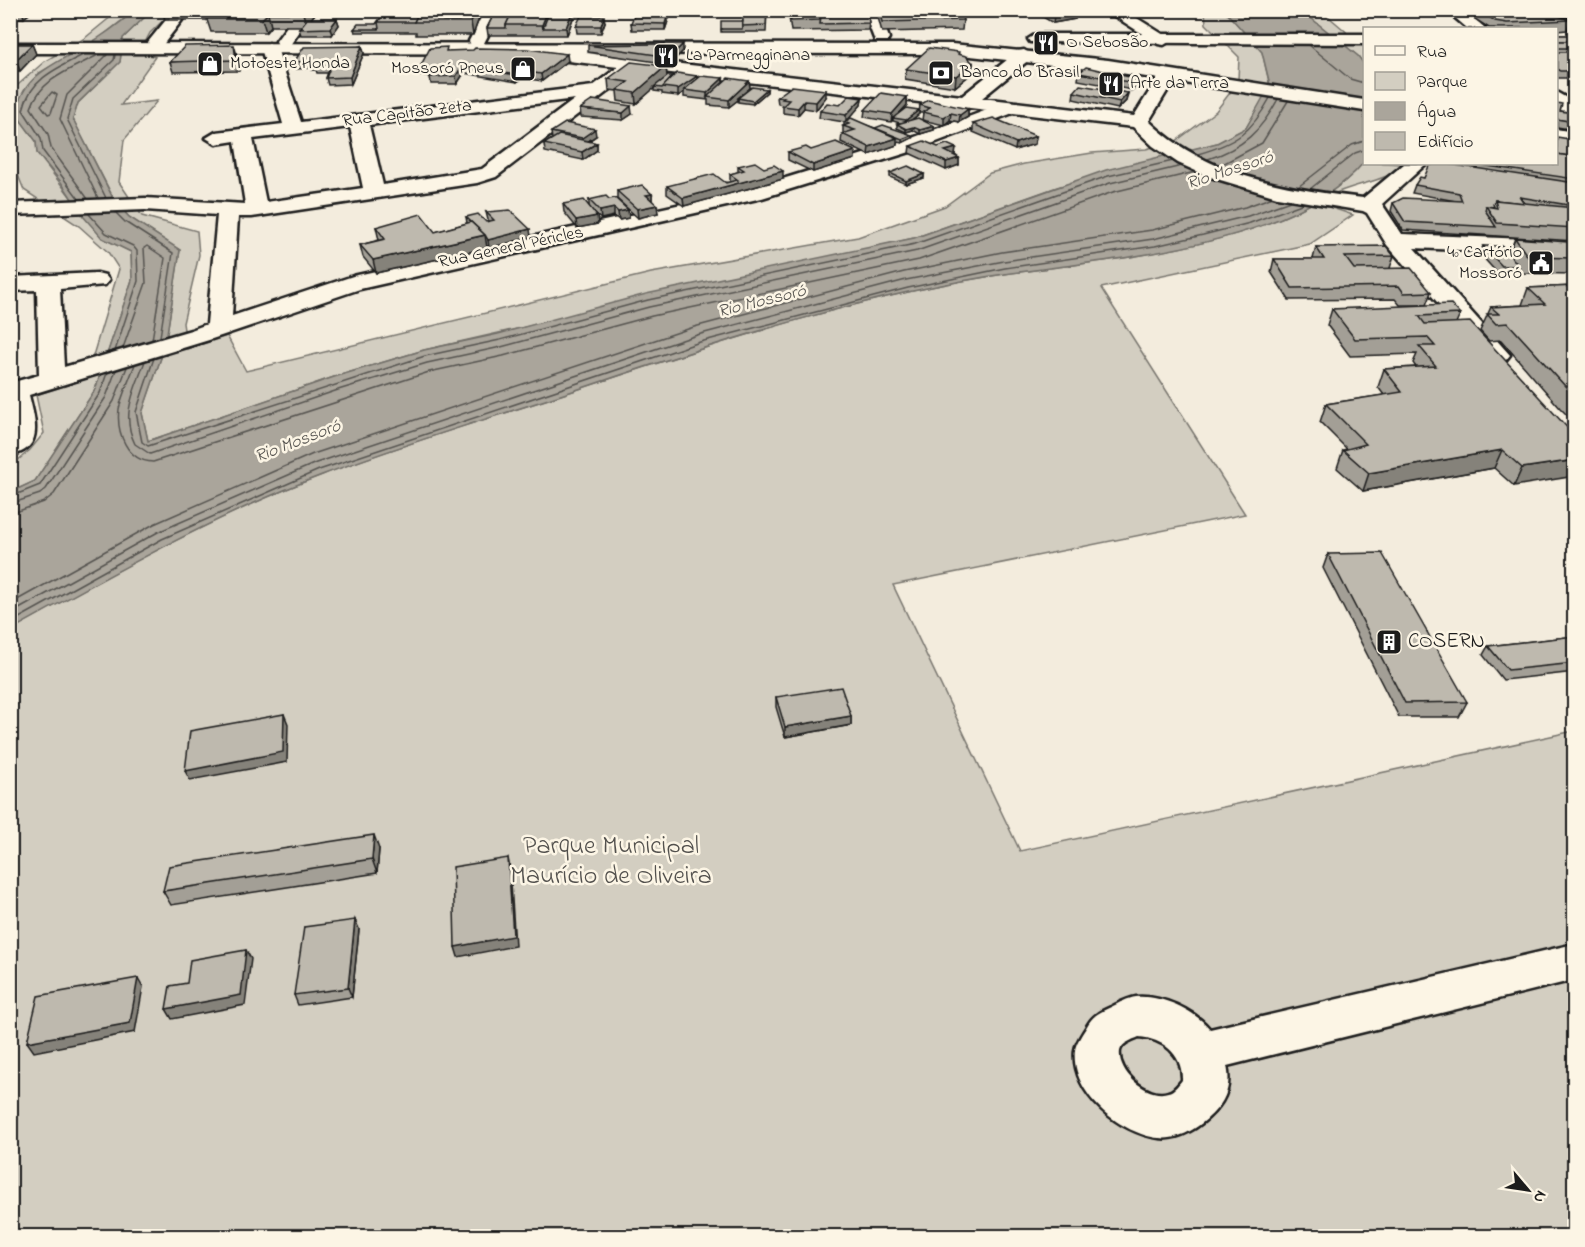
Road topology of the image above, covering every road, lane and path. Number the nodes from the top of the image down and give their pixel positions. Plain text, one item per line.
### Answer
1 (183, 10) edge
2 (308, 10) edge
3 (493, 10) edge
4 (870, 10) edge
5 (1112, 10) edge
6 (1438, 10) edge
7 (1453, 10) edge
8 (1531, 10) edge
9 (1575, 25) edge
10 (1461, 27) edge
11 (1476, 27) edge
12 (1558, 37) edge
13 (1575, 37) edge
14 (881, 38) junction
15 (1086, 39) junction
16 (1363, 39) edge
17 (1164, 40) junction
18 (477, 41) junction
19 (10, 42) edge
20 (149, 43) junction
21 (850, 43) junction
22 (60, 44) junction
23 (277, 45) junction
24 (386, 45) junction
25 (10, 48) edge
26 (497, 48) junction
27 (1024, 55) junction
28 (1058, 60) junction
29 (633, 64) junction
30 (1168, 75) junction
31 (1562, 90) edge
32 (597, 91) junction
33 (966, 102) junction
34 (1363, 106) edge
35 (1012, 107) junction
36 (1575, 111) edge
37 (358, 120) junction
38 (1138, 122) junction
39 (294, 129) junction
40 (243, 135) junction
41 (1558, 135) edge
42 (216, 138) dead end
43 (1575, 138) edge
44 (1558, 141) edge
45 (1575, 143) edge
46 (1415, 165) edge
47 (375, 193) junction
48 (1368, 205) junction
49 (10, 209) edge
50 (256, 210) junction
51 (228, 211) junction
52 (1395, 240) junction
53 (1564, 247) edge
54 (1575, 262) edge
55 (97, 280) dead end
56 (48, 282) junction
57 (10, 284) edge
58 (210, 331) junction
59 (1511, 370) edge
60 (52, 380) junction
61 (13, 391) edge
62 (10, 448) edge
63 (1575, 963) edge
64 (1200, 1052) dead end

1 - 20 street
2 - 23 street
3 - 18 street
4 - 14 street
5 - 17 street
6 - 10 street
7 - 11 street
8 - 9 street
12 - 13 street
14 - 15 street
14 - 21 street
15 - 17 street
15 - 28 street
16 - 17 street
18 - 21 street
18 - 24 street
19 - 22 street
20 - 22 street
20 - 23 street
21 - 26 street
21 - 27 street
22 - 25 street
23 - 24 street
23 - 39 street
24 - 26 street
26 - 29 street
27 - 28 street
27 - 33 street
28 - 30 street
29 - 32 street
29 - 33 street
30 - 34 street
30 - 38 street
31 - 36 street
32 - 37 street, Rua Capitão Zeta
32 - 47 street
33 - 35 street
35 - 38 street
35 - 58 street, Rua General Péricles
37 - 39 street, Rua Capitão Zeta
37 - 47 street
38 - 48 street
39 - 40 street, Rua Capitão Zeta
40 - 42 street, Rua Capitão Zeta
40 - 50 street
41 - 43 street
44 - 45 street
46 - 48 street
47 - 50 street
48 - 52 street
49 - 51 street
50 - 51 street
51 - 58 street
52 - 53 street
52 - 59 street
53 - 54 street
55 - 56 street
56 - 57 street
56 - 60 street
58 - 60 street, Rua General Péricles
60 - 61 street, Rua General Péricles
61 - 62 street
63 - 64 street

